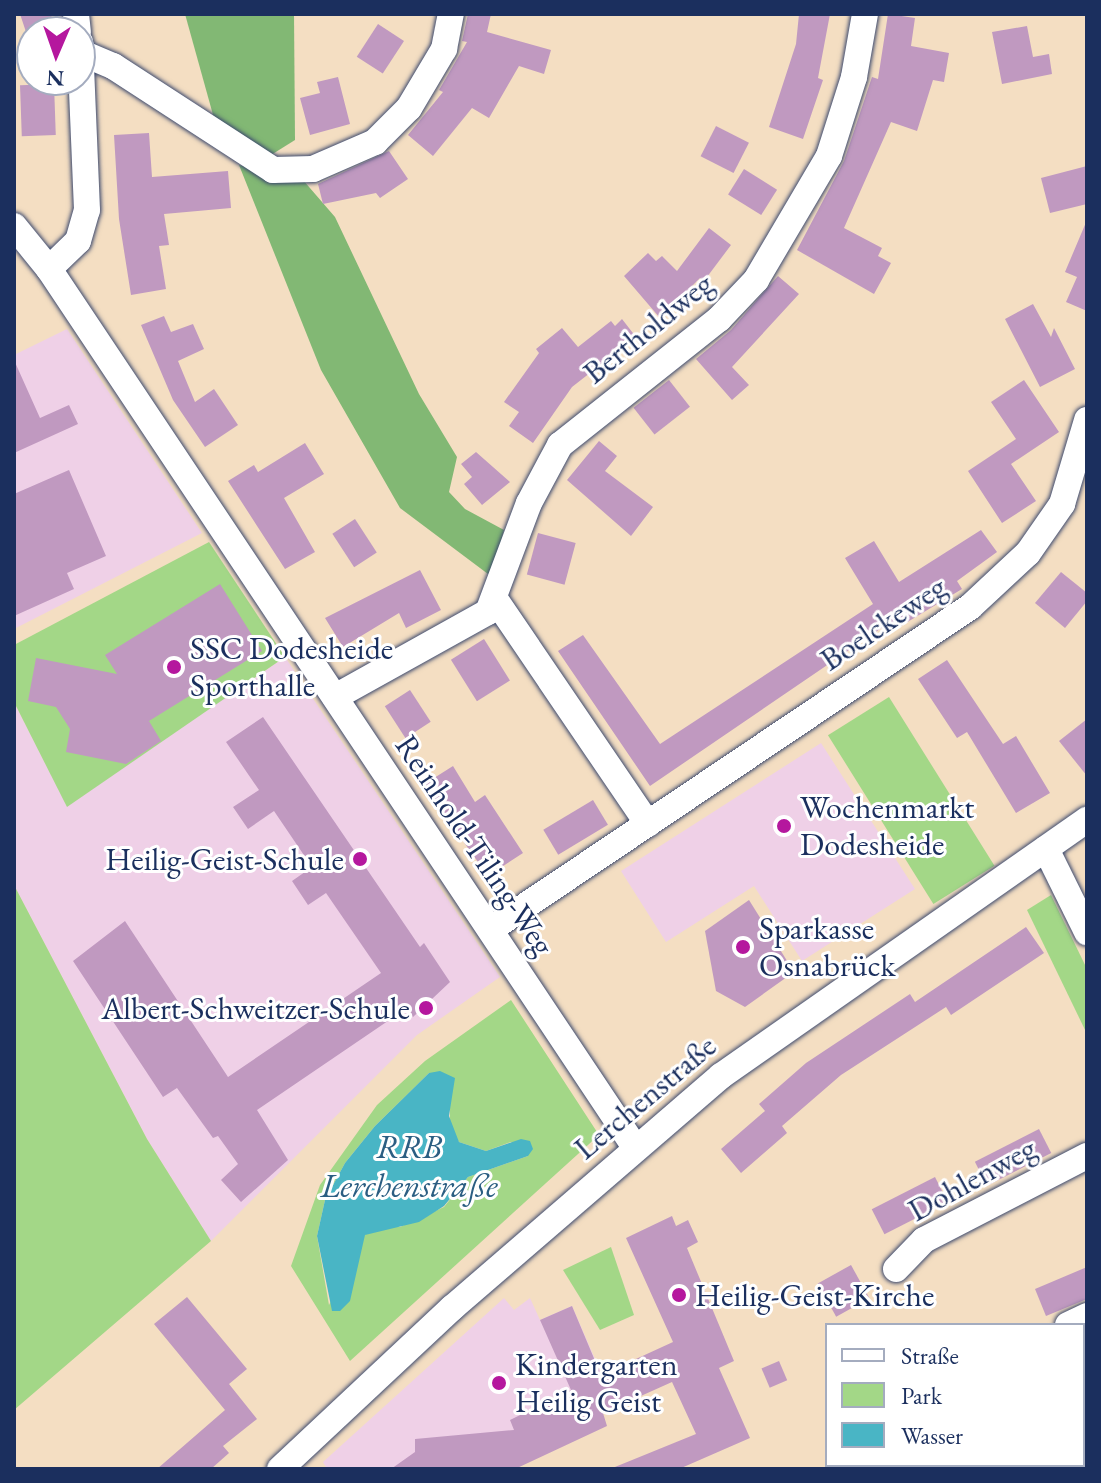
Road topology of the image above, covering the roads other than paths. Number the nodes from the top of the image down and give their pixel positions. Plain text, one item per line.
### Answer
1 (451, 14) edge
2 (865, 14) edge
3 (96, 54) edge
4 (82, 96) edge
5 (14, 226) edge
6 (49, 269) junction
7 (1087, 420) edge
8 (1087, 495) edge
9 (1062, 504) junction
10 (495, 599) junction
11 (335, 697) junction
12 (1087, 820) edge
13 (648, 824) junction
14 (1046, 849) junction
15 (491, 929) junction
16 (1087, 932) edge
17 (634, 1146) junction
18 (1087, 1156) edge
19 (896, 1269) dead end
20 (280, 1469) edge

1 - 3 street
2 - 10 street, Bertholdweg
4 - 6 street
5 - 6 street, Reinhold-Tiling-Weg
6 - 11 street, Reinhold-Tiling-Weg
7 - 9 street, Boelckeweg
8 - 9 street
9 - 13 street, Boelckeweg
10 - 11 street, Bertholdweg
10 - 13 street
11 - 15 street, Reinhold-Tiling-Weg
12 - 14 street, Lerchenstraße
13 - 15 street, Boelckeweg
14 - 16 street
14 - 17 street, Lerchenstraße
15 - 17 street, Reinhold-Tiling-Weg
17 - 20 street, Lerchenstraße
18 - 19 street, Dohlenweg

